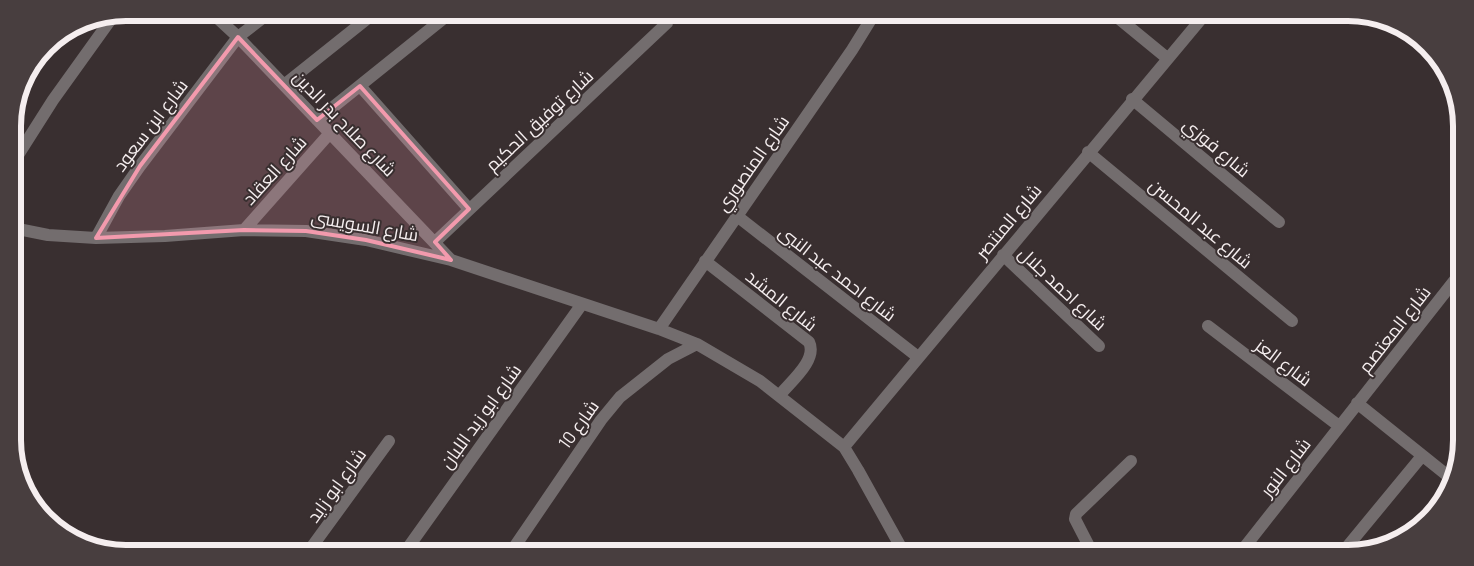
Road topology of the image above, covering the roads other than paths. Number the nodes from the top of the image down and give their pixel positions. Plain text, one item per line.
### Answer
1 (221, 21) edge
2 (259, 21) edge
3 (364, 21) edge
4 (441, 21) edge
5 (869, 21) edge
6 (1122, 21) edge
7 (1199, 21) edge
8 (108, 23) edge
9 (667, 23) dead end
10 (238, 37) junction
11 (1167, 58) junction
12 (284, 85) junction
13 (360, 86) junction
14 (1132, 99) junction
15 (317, 120) junction
16 (330, 133) junction
17 (21, 150) edge
18 (1088, 152) junction
19 (469, 209) junction
20 (737, 216) junction
21 (1279, 222) dead end
22 (21, 230) edge
23 (244, 230) junction
24 (96, 238) junction
25 (435, 242) junction
26 (1002, 255) junction
27 (451, 260) junction
28 (705, 261) junction
29 (1453, 282) edge
30 (582, 304) junction
31 (1292, 321) dead end
32 (1208, 326) dead end
33 (659, 329) junction
34 (697, 344) junction
35 (1099, 346) dead end
36 (918, 357) junction
37 (779, 396) junction
38 (1357, 403) junction
39 (1339, 426) junction
40 (389, 441) dead end
41 (844, 447) junction
42 (1422, 456) junction
43 (1131, 461) dead end
44 (1447, 475) edge
45 (313, 545) edge
46 (410, 545) edge
47 (516, 545) edge
48 (900, 545) edge
49 (1088, 545) edge
50 (1246, 545) edge
51 (1349, 545) edge

1 - 10 street, شارع صلاح بدر الدين
2 - 10 street, شارع ابن سعود
3 - 12 street
4 - 13 street
5 - 20 street, شارع المنصوري
6 - 11 street
7 - 11 street, شارع المنتصر
8 - 17 street
9 - 19 street, شارع توفيق الحكيم
10 - 12 street, شارع صلاح بدر الدين
10 - 24 street, شارع ابن سعود
11 - 14 street, شارع المنتصر
12 - 15 street, شارع صلاح بدر الدين
13 - 15 street
13 - 19 street, شارع صلاح بدر الدين
14 - 18 street, شارع المنتصر
14 - 21 street, شارع فوزي
15 - 16 street, شارع صلاح بدر الدين
16 - 23 street, شارع العقاد
16 - 25 street, شارع صلاح بدر الدين
18 - 26 street, شارع المنتصر
18 - 31 street, شارع عبد المحسن
19 - 25 street, شارع توفيق الحكيم
20 - 28 street, شارع المنصوري
20 - 36 street, شارع احمد عبد النبى
22 - 24 street, شارع السويسى
23 - 24 street, شارع السويسى
23 - 27 street, شارع السويسى
25 - 27 street, شارع صلاح بدر الدين
26 - 35 street, شارع احمد جلال
26 - 36 street, شارع المنتصر
27 - 30 street, شارع السويسى
28 - 33 street, شارع المنصوري
28 - 37 street, شارع المشد
29 - 38 street, شارع المعتصم
30 - 33 street, شارع السويسى
30 - 46 street, شارع ابو زيد اللبان
32 - 39 street, شارع العز
33 - 34 street, شارع السويسى
34 - 37 street, شارع السويسى
34 - 47 street, شارع 10
36 - 41 street, شارع المنتصر
37 - 41 street, شارع السويسى
38 - 39 street, شارع النور
38 - 42 street
39 - 50 street, شارع النور
40 - 45 street, شارع ابو زايد
41 - 48 street
42 - 44 street
42 - 51 street
43 - 49 street

